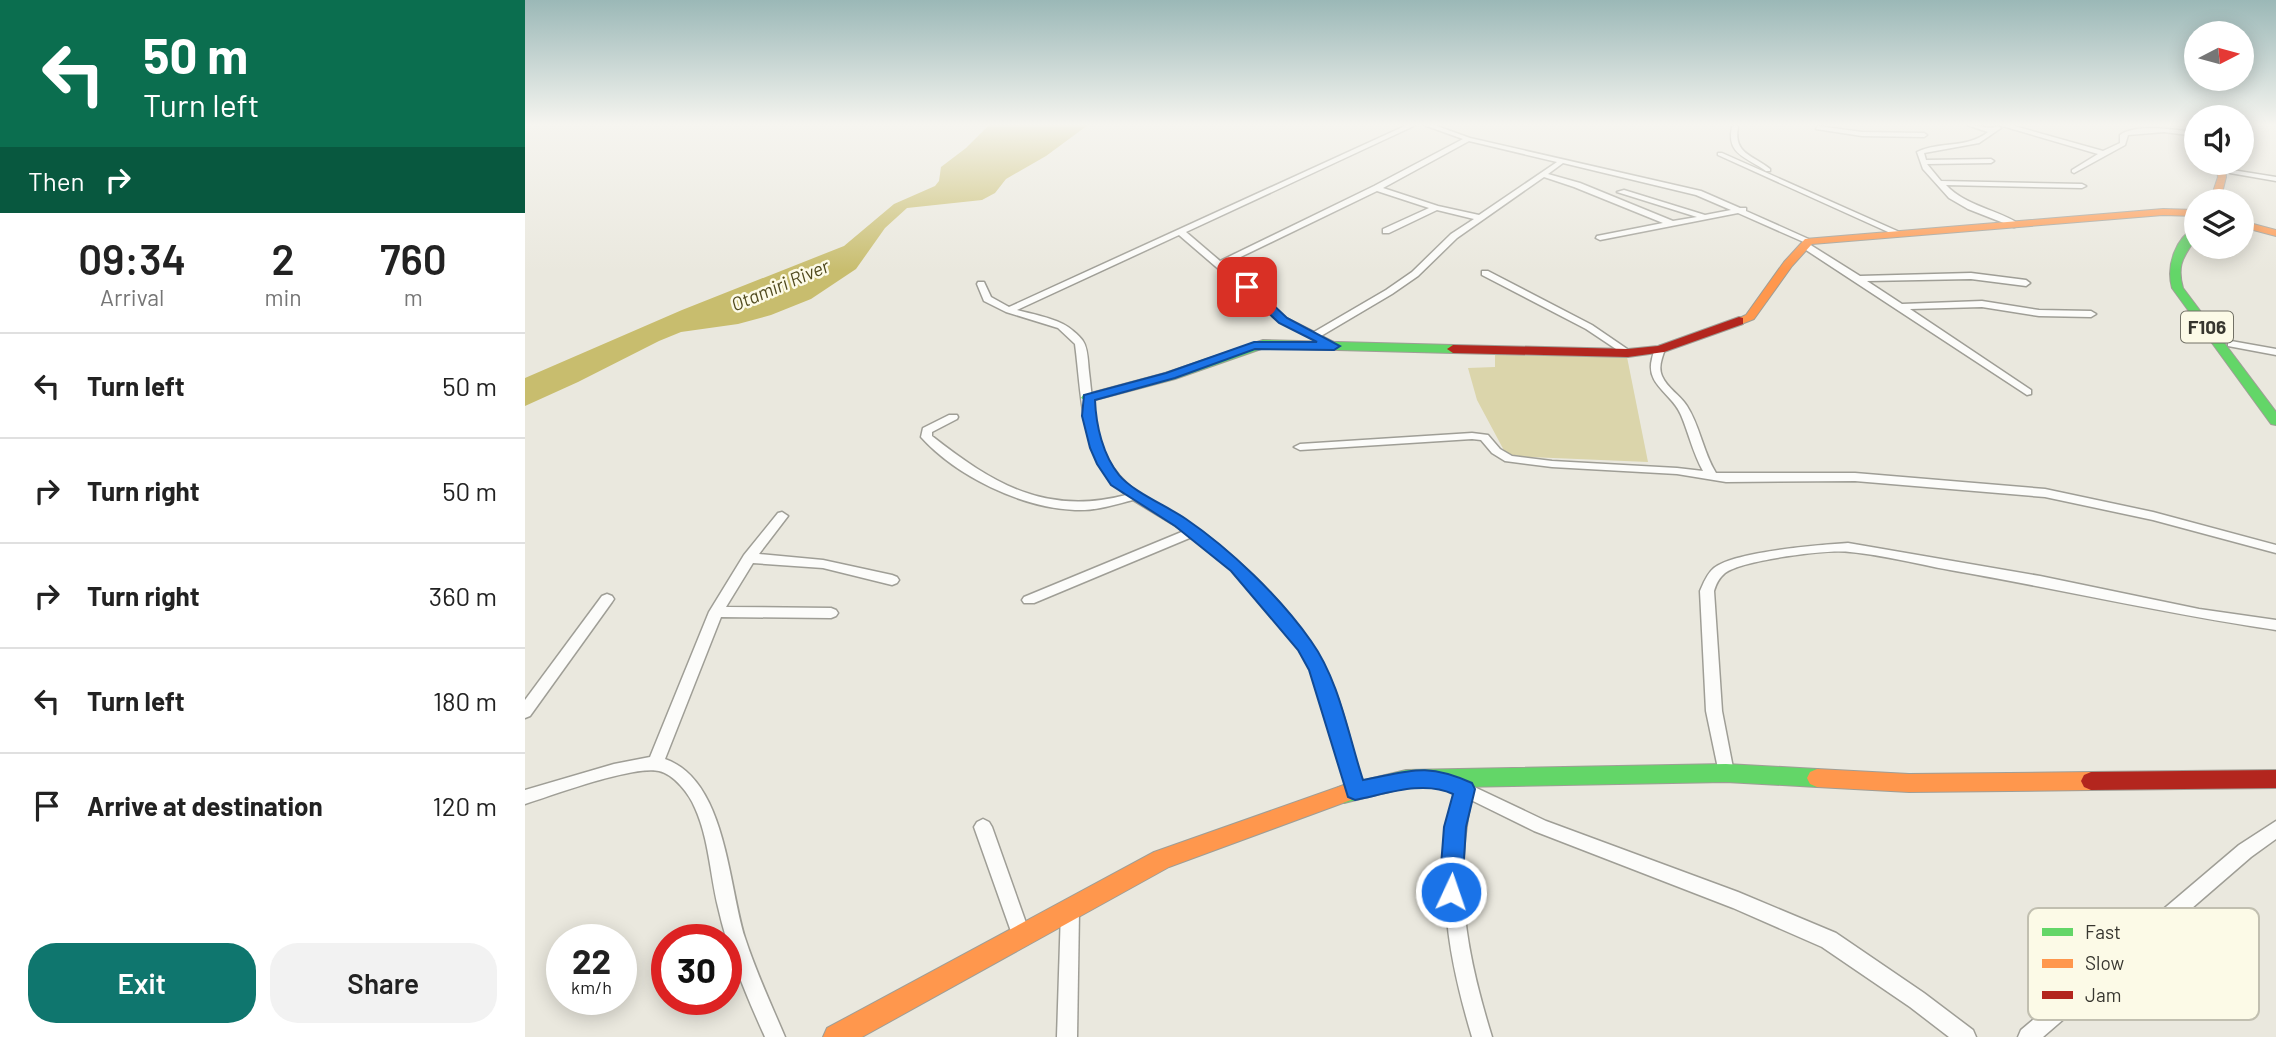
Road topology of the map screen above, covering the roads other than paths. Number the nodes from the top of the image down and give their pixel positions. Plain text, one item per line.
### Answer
1 (1307, 173) edge
2 (1404, 173) edge
3 (1613, 173) edge
4 (1766, 173) edge
5 (1770, 173) edge
6 (1930, 173) edge
7 (2255, 173) edge
8 (1545, 175) joint
9 (1772, 176) junction
10 (2276, 179) edge
11 (1939, 183) junction
12 (2082, 186) dead end
13 (1377, 188) junction
14 (1621, 192) dead end
15 (1436, 208) junction
16 (1743, 210) junction
17 (2184, 213) edge
18 (1706, 217) junction
19 (1481, 218) junction
20 (1672, 224) junction
21 (2017, 225) junction
22 (2254, 227) edge
23 (1386, 231) dead end
24 (1182, 233) junction
25 (2276, 233) edge
26 (1900, 234) junction
27 (1600, 237) dead end
28 (1808, 244) junction
29 (2184, 246) edge
30 (2185, 259) edge
31 (1220, 264) junction
32 (1485, 273) dead end
33 (1860, 279) junction
34 (2026, 283) dead end
35 (981, 284) dead end
36 (1900, 307) junction
37 (1009, 310) junction
38 (2091, 314) dead end
39 (1315, 335) junction
40 (2231, 344) junction
41 (1334, 346) junction
42 (1660, 349) junction
43 (1628, 352) junction
44 (2276, 352) edge
45 (2027, 392) dead end
46 (1089, 398) junction
47 (2276, 405) edge
48 (953, 416) dead end
49 (2276, 421) edge
50 (1300, 447) dead end
51 (1711, 475) junction
52 (1135, 496) junction
53 (782, 516) dead end
54 (1193, 532) junction
55 (2275, 552) edge
56 (749, 558) junction
57 (892, 580) dead end
58 (607, 599) dead end
59 (1029, 600) dead end
60 (716, 612) junction
61 (831, 613) dead end
62 (2276, 625) edge
63 (525, 712) edge
64 (656, 763) junction
65 (1726, 773) junction
66 (1443, 779) junction
67 (2276, 779) edge
68 (1465, 789) junction
69 (1355, 790) junction
70 (525, 797) edge
71 (983, 828) dead end
72 (2276, 829) edge
73 (2178, 908) edge
74 (1070, 911) junction
75 (1022, 937) junction
76 (2048, 1020) edge
77 (775, 1037) edge
78 (836, 1037) edge
79 (1067, 1037) edge
80 (1482, 1037) edge
81 (1965, 1037) edge
82 (2028, 1037) edge

1 - 24 street
2 - 13 street
3 - 16 street
4 - 9 street
5 - 9 street
6 - 11 street
7 - 10 street
8 - 19 street
8 - 20 street
9 - 26 street
11 - 12 street
11 - 21 street
13 - 15 street
13 - 31 street
14 - 18 street
15 - 19 street
15 - 23 street
16 - 18 street
16 - 28 street
17 - 21 street
18 - 20 street
19 - 39 street
20 - 27 street
21 - 26 street
22 - 25 street
24 - 31 street
24 - 37 street
26 - 28 street
28 - 33 street
28 - 42 street
29 - 49 street, F106
30 - 40 street, F106
31 - 39 street
32 - 43 street
33 - 34 street
33 - 36 street
35 - 37 street
36 - 38 street
36 - 45 street
37 - 46 street
39 - 41 street
40 - 44 street
40 - 47 street, F106
41 - 43 street
41 - 46 street
42 - 43 street
42 - 51 street
46 - 52 street
48 - 52 street
50 - 51 street
51 - 55 street
52 - 54 street
53 - 56 street
54 - 59 street
54 - 69 street
56 - 57 street
56 - 60 street
58 - 63 street
60 - 61 street
60 - 64 street
62 - 65 street
64 - 70 street
64 - 77 street
65 - 66 street
65 - 67 street
66 - 68 street
66 - 69 street
68 - 80 street
68 - 81 street
69 - 74 street
71 - 75 street
72 - 73 street
74 - 75 street
74 - 79 street
75 - 78 street
76 - 82 street

